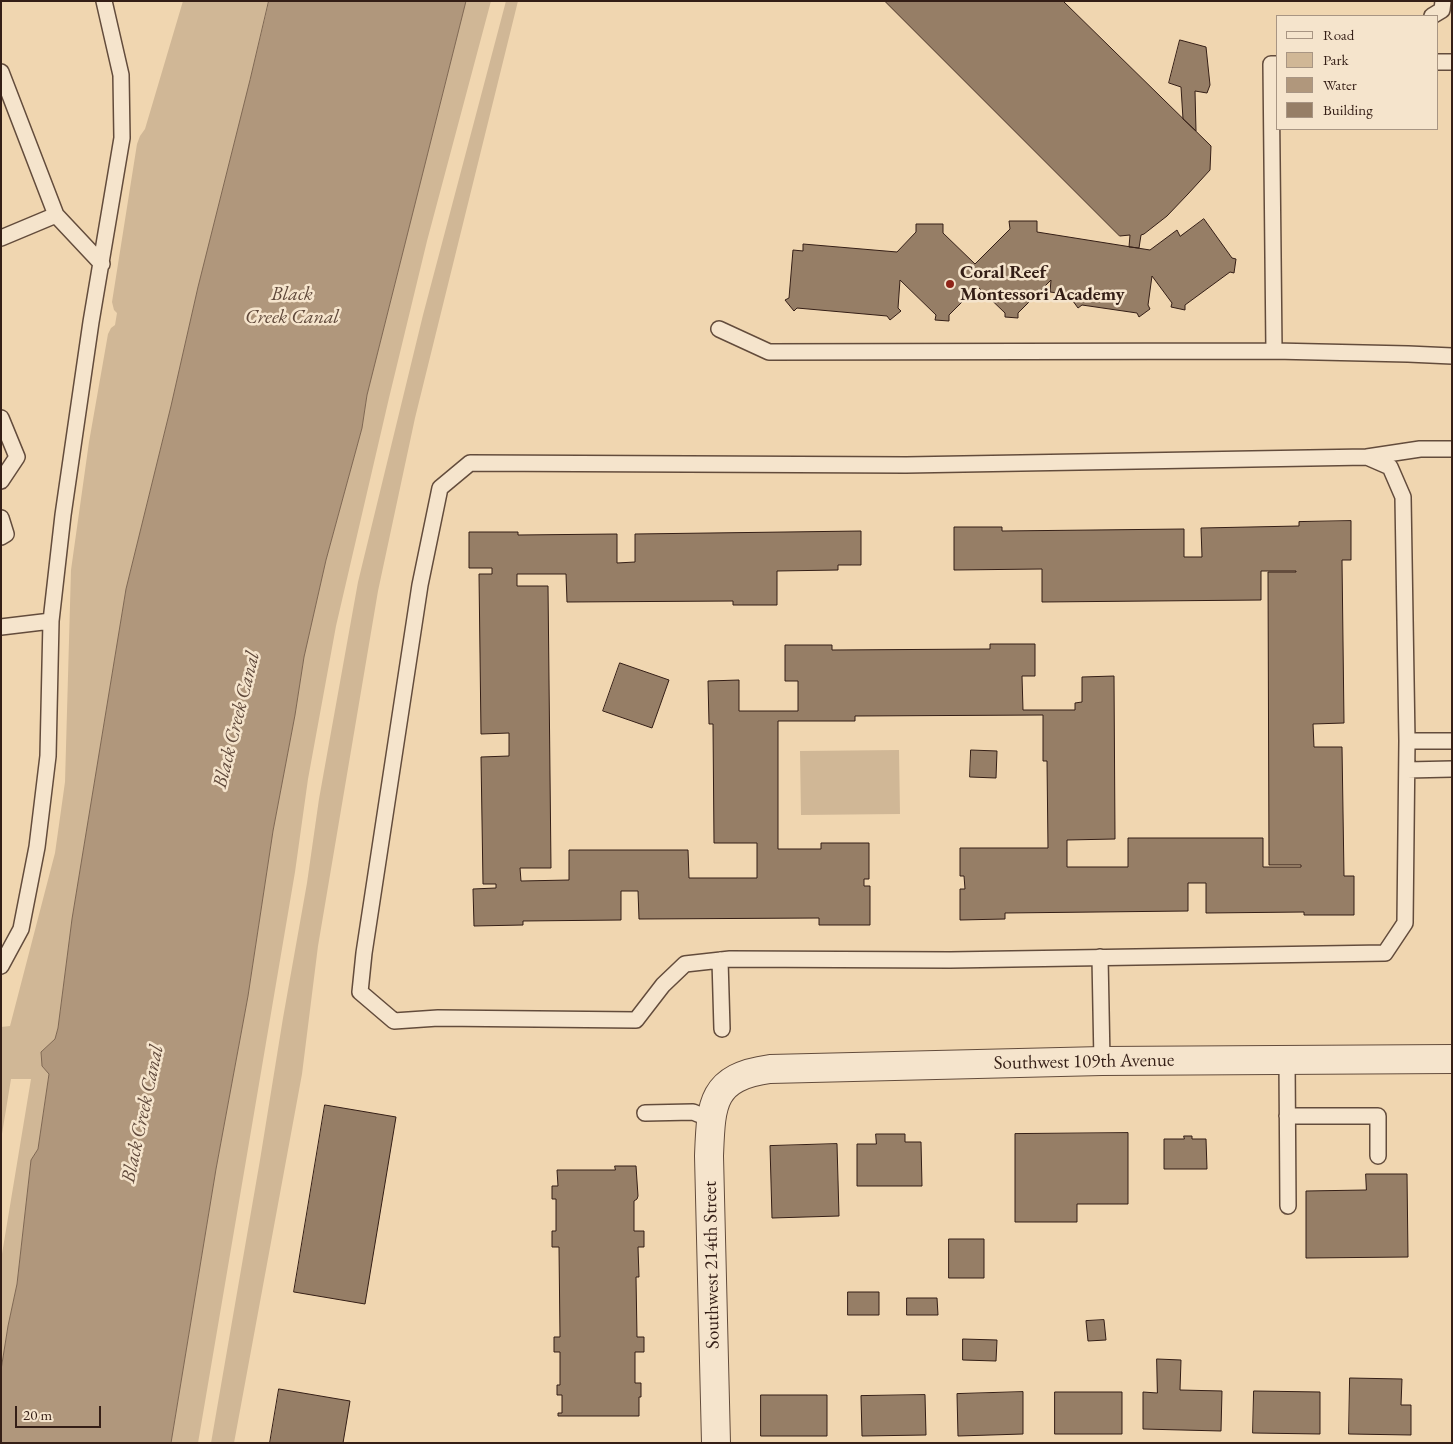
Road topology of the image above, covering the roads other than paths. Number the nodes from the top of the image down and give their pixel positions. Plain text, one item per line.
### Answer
1 (104, 1) edge
2 (1443, 1) edge
3 (1434, 15) edge
4 (1438, 62) edge
5 (1452, 62) edge
6 (1274, 64) edge
7 (1, 72) edge
8 (56, 216) junction
9 (1, 238) edge
10 (102, 264) junction
11 (720, 329) dead end
12 (1274, 351) junction
13 (1452, 356) edge
14 (1, 418) edge
15 (1452, 448) edge
16 (1367, 457) junction
17 (1, 481) edge
18 (1, 518) edge
19 (1, 536) edge
20 (51, 621) junction
21 (1, 627) edge
22 (1407, 741) junction
23 (1452, 741) edge
24 (1452, 769) edge
25 (1407, 770) junction
26 (1100, 956) junction
27 (720, 960) junction
28 (1, 966) edge
29 (722, 1029) dead end
30 (1452, 1059) edge
31 (1287, 1060) junction
32 (1102, 1061) junction
33 (723, 1089) joint
34 (653, 1113) dead end
35 (1287, 1116) junction
36 (710, 1119) junction
37 (1378, 1156) dead end
38 (1288, 1206) dead end
39 (716, 1443) edge

1 - 10 lane
2 - 3 lane
4 - 5 lane
6 - 12 lane
7 - 8 lane
8 - 9 lane
8 - 10 lane
10 - 20 lane
11 - 12 lane
12 - 13 lane
14 - 17 lane
15 - 16 lane
16 - 22 lane
16 - 27 lane
18 - 19 lane
20 - 21 lane
20 - 28 lane
22 - 23 lane
22 - 25 lane
24 - 25 lane
25 - 26 lane
26 - 27 lane
26 - 32 lane
27 - 29 lane
30 - 31 street, Southwest 109th Avenue
31 - 32 street, Southwest 109th Avenue
31 - 35 lane
32 - 33 street, Southwest 109th Avenue
33 - 36 street, Southwest 214th Street
34 - 36 lane
35 - 37 lane
35 - 38 lane
36 - 39 street, Southwest 214th Street

